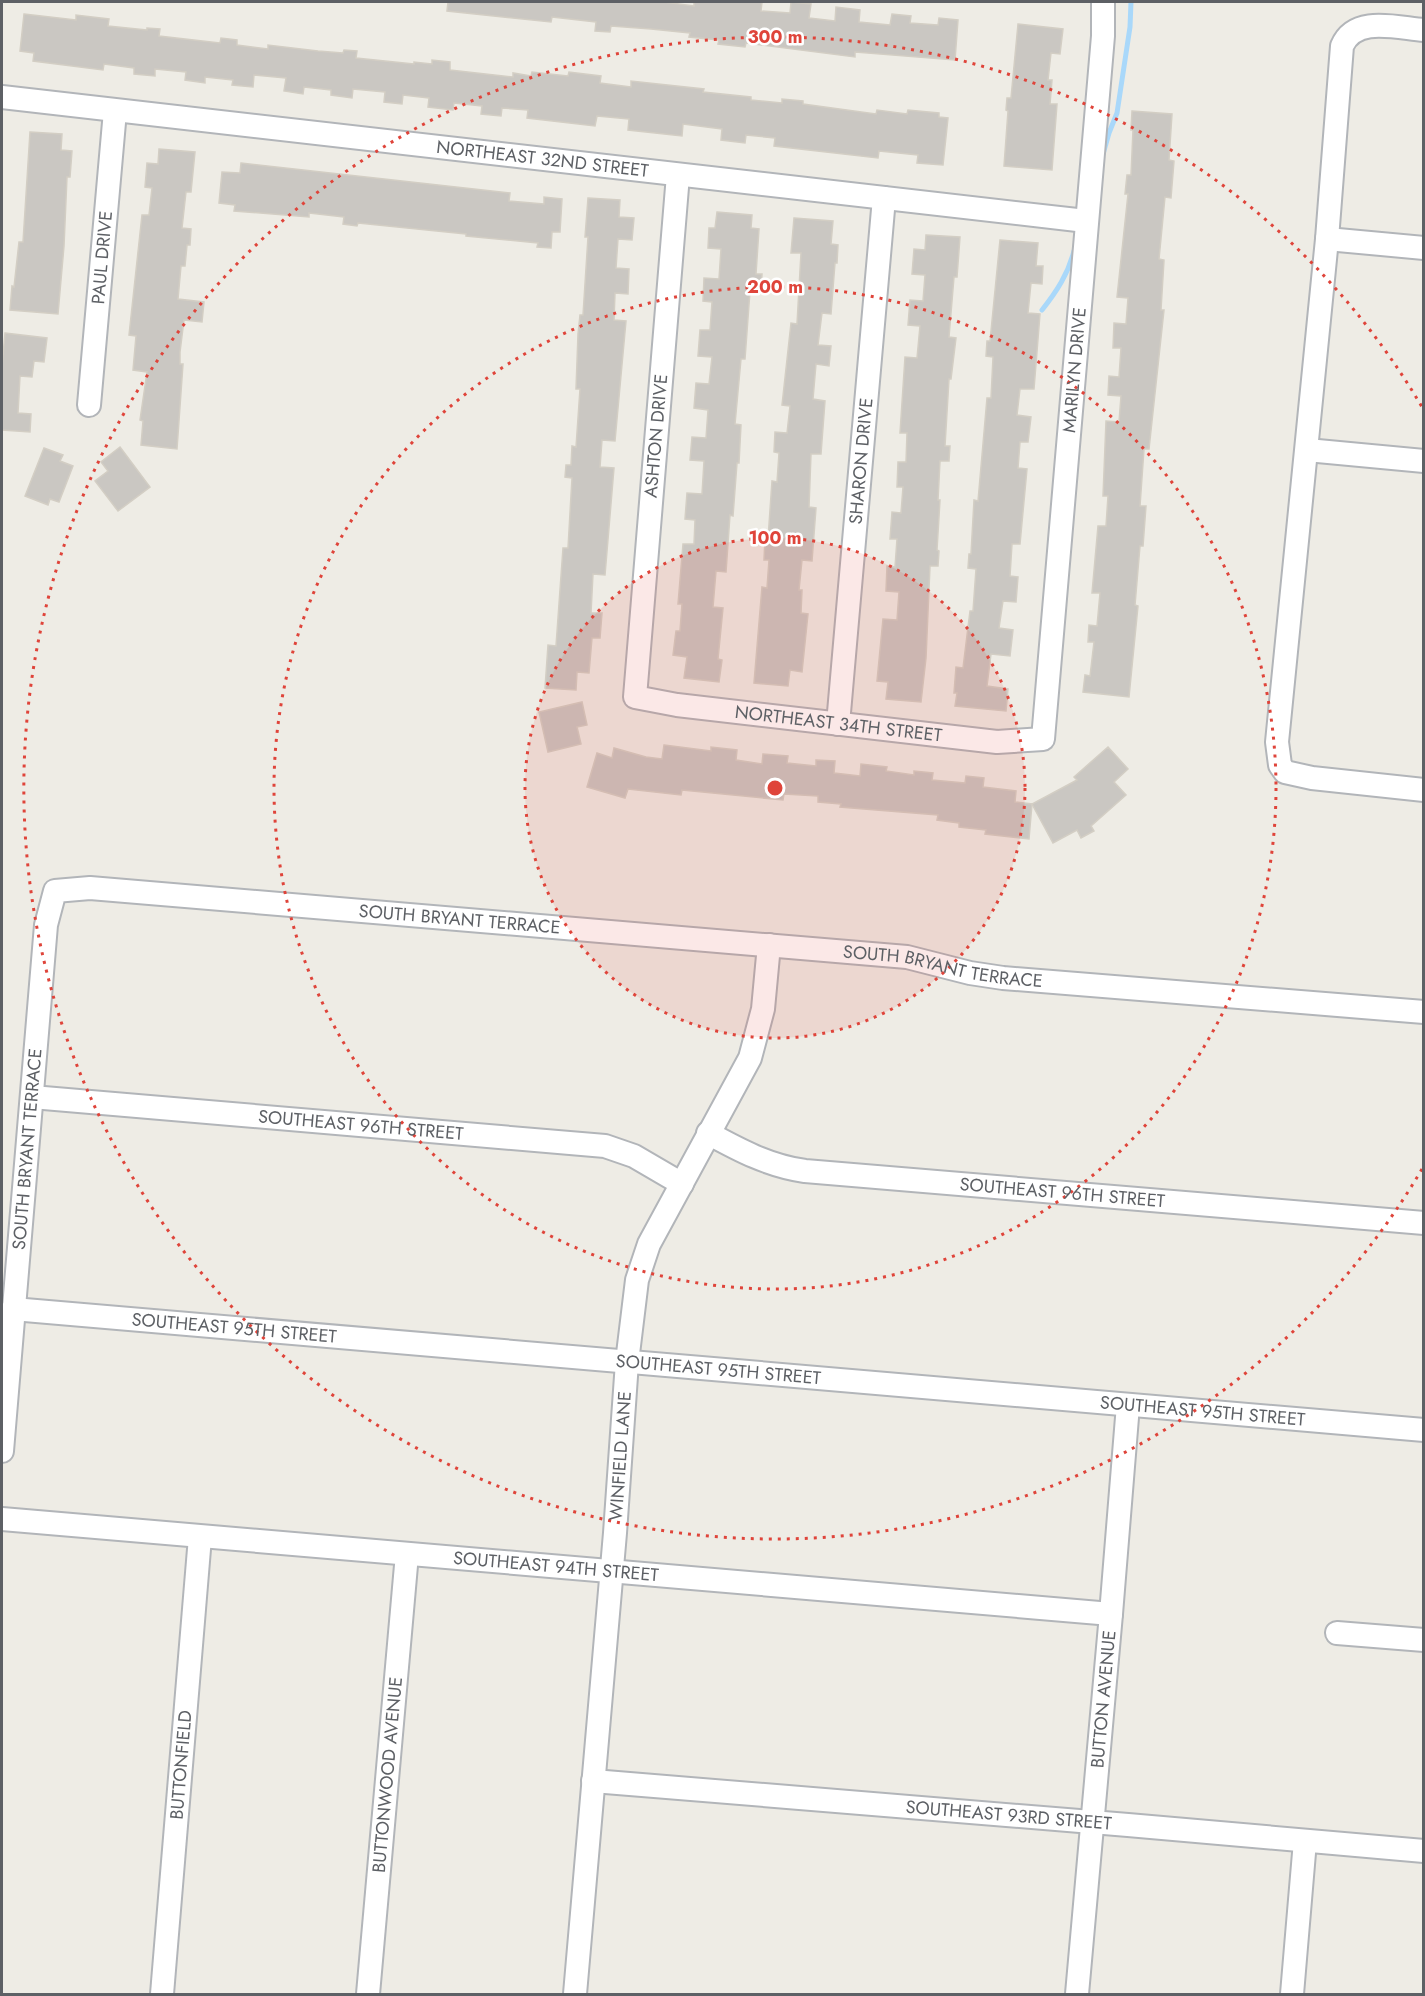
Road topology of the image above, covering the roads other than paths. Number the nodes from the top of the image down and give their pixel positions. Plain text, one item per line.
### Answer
1 (1103, 2) edge
2 (1424, 30) edge
3 (2, 98) edge
4 (116, 111) junction
5 (678, 175) junction
6 (884, 198) junction
7 (1086, 221) junction
8 (1327, 239) junction
9 (1424, 248) edge
10 (89, 405) dead end
11 (1307, 450) junction
12 (1424, 461) edge
13 (635, 697) joint
14 (837, 724) junction
15 (1043, 739) joint
16 (1424, 790) edge
17 (769, 945) junction
18 (1424, 1012) edge
19 (32, 1097) junction
20 (708, 1133) junction
21 (682, 1184) junction
22 (1424, 1222) edge
23 (13, 1309) junction
24 (627, 1362) junction
25 (1128, 1405) junction
26 (1424, 1430) edge
27 (2, 1451) edge
28 (2, 1519) edge
29 (200, 1537) junction
30 (407, 1554) junction
31 (611, 1572) junction
32 (1111, 1614) junction
33 (1337, 1633) dead end
34 (1424, 1640) edge
35 (593, 1781) junction
36 (1092, 1822) junction
37 (1305, 1841) junction
38 (1424, 1851) edge
39 (162, 1995) edge
40 (368, 1995) edge
41 (575, 1995) edge
42 (1077, 1995) edge
43 (1292, 1995) edge

1 - 7 street, MARILYN DRIVE
2 - 8 street
3 - 4 street, NORTHEAST 32ND STREET
4 - 5 street, NORTHEAST 32ND STREET
4 - 10 street, PAUL DRIVE
5 - 6 street, NORTHEAST 32ND STREET
5 - 13 street, ASHTON DRIVE
6 - 7 street, NORTHEAST 32ND STREET
6 - 14 street, SHARON DRIVE
7 - 15 street, MARILYN DRIVE
8 - 9 street
8 - 11 street
11 - 12 street
11 - 16 street
13 - 14 street, NORTHEAST 34TH STREET
14 - 15 street, NORTHEAST 34TH STREET
17 - 18 street, SOUTH BRYANT TERRACE
17 - 19 street, SOUTH BRYANT TERRACE
17 - 20 street, WINFIELD LANE
19 - 21 street, SOUTHEAST 96TH STREET
19 - 23 street, SOUTH BRYANT TERRACE
20 - 21 street, WINFIELD LANE
20 - 22 street, SOUTHEAST 96TH STREET
21 - 24 street, WINFIELD LANE
23 - 24 street, SOUTHEAST 95TH STREET
23 - 27 street, SOUTH BRYANT TERRACE
24 - 25 street, SOUTHEAST 95TH STREET
24 - 31 street, WINFIELD LANE
25 - 26 street, SOUTHEAST 95TH STREET
25 - 32 street, BUTTON AVENUE
28 - 29 street, SOUTHEAST 94TH STREET
29 - 30 street, SOUTHEAST 94TH STREET
29 - 39 street, BUTTONFIELD
30 - 31 street, SOUTHEAST 94TH STREET
30 - 40 street, BUTTONWOOD AVENUE
31 - 32 street, SOUTHEAST 94TH STREET
31 - 35 street, WINFIELD LANE
32 - 36 street, BUTTON AVENUE
33 - 34 street
35 - 36 street, SOUTHEAST 93RD STREET
35 - 41 street, WINFIELD LANE
36 - 37 street, SOUTHEAST 93RD STREET
36 - 42 street, BUTTON AVENUE
37 - 38 street, SOUTHEAST 93RD STREET
37 - 43 street

